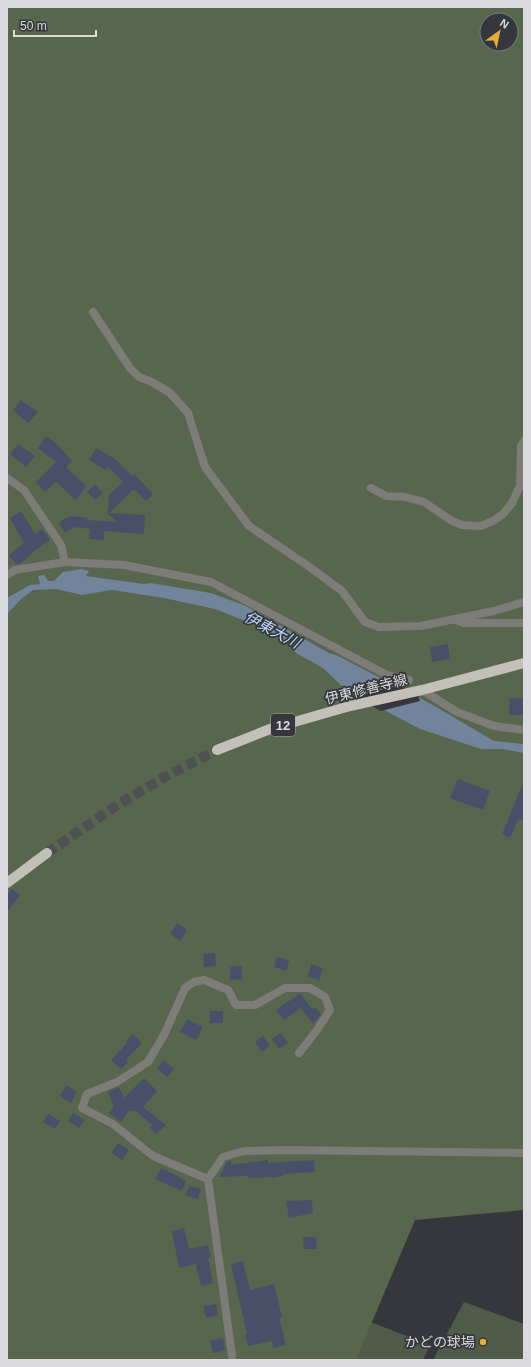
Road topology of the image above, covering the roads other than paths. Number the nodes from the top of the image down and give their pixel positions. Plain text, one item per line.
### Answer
1 (93, 312) dead end
2 (524, 441) edge
3 (7, 478) edge
4 (371, 488) dead end
5 (65, 562) junction
6 (7, 575) edge
7 (524, 602) edge
8 (453, 619) junction
9 (524, 623) edge
10 (524, 663) edge
11 (409, 680) dead end
12 (422, 690) junction
13 (524, 730) edge
14 (217, 750) tunnel mouth
15 (47, 854) tunnel mouth
16 (7, 883) edge
17 (299, 1053) dead end
18 (524, 1153) edge
19 (208, 1179) junction
20 (232, 1356) dead end

1 - 8 street
2 - 4 street
3 - 5 street
5 - 6 street
5 - 11 street
7 - 8 street
8 - 9 street
10 - 12 main road, 伊東修善寺線 / 12
12 - 13 street
12 - 14 main road, 伊東修善寺線 / 12
15 - 16 main road
17 - 19 street
18 - 19 street
19 - 20 street

